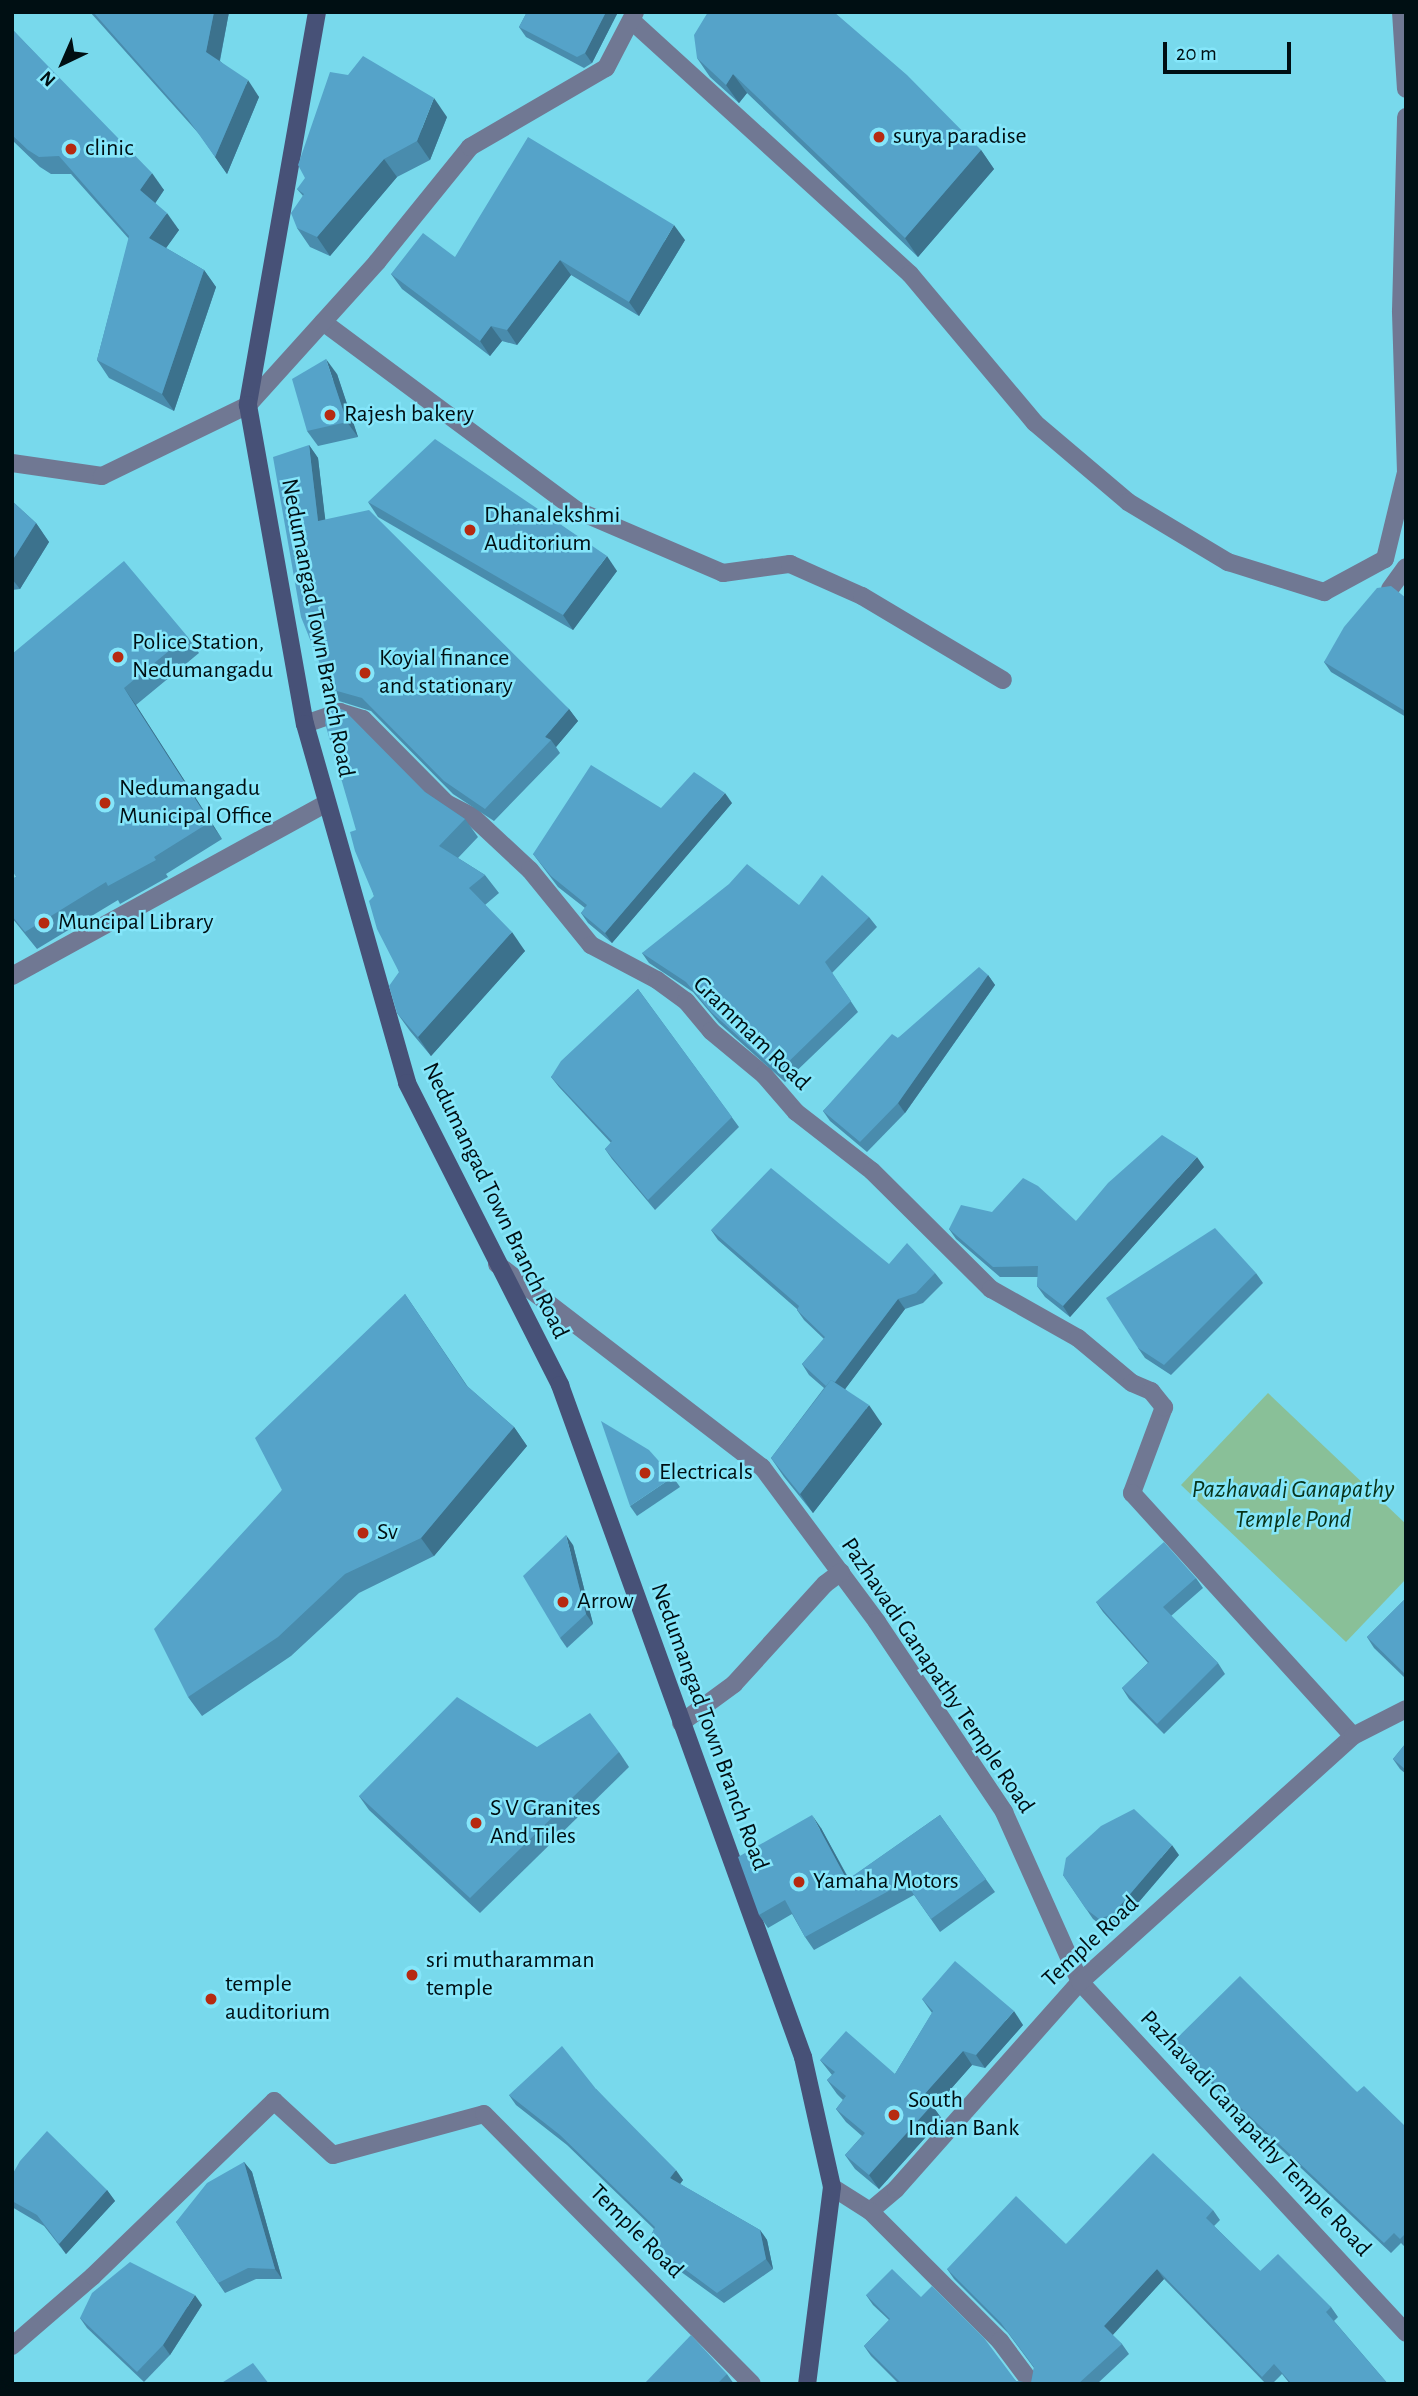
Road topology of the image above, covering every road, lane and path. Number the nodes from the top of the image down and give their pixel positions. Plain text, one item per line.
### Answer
1 (317, 12) edge
2 (1401, 12) edge
3 (633, 16) edge
4 (1406, 89) edge
5 (1406, 117) edge
6 (323, 322) junction
7 (248, 405) junction
8 (12, 463) edge
9 (1399, 531) edge
10 (1406, 567) edge
11 (1390, 589) edge
12 (1003, 680) dead end
13 (305, 724) junction
14 (327, 803) junction
15 (12, 976) edge
16 (496, 1263) junction
17 (841, 1572) junction
18 (1406, 1709) edge
19 (681, 1723) junction
20 (1353, 1736) junction
21 (1080, 1982) junction
22 (832, 2187) junction
23 (870, 2211) junction
24 (1406, 2333) edge
25 (12, 2346) edge
26 (752, 2384) edge
27 (807, 2384) edge
28 (1032, 2384) edge

1 - 7 main road, Nedumangad Town Branch Road
2 - 4 street
3 - 6 street
3 - 9 street
5 - 9 street
6 - 7 street
6 - 12 street
7 - 8 street
7 - 13 main road, Nedumangad Town Branch Road
10 - 11 street
13 - 14 main road, Nedumangad Town Branch Road
13 - 20 street, Grammam Road
14 - 15 street
14 - 16 main road, Nedumangad Town Branch Road
16 - 17 street, Pazhavadi Ganapathy Temple Road
16 - 19 main road, Nedumangad Town Branch Road
17 - 19 street
17 - 21 street, Pazhavadi Ganapathy Temple Road
18 - 20 street, Temple Road
19 - 22 main road, Nedumangad Town Branch Road
20 - 21 street, Temple Road
21 - 23 street, Temple Road
21 - 24 street, Pazhavadi Ganapathy Temple Road
22 - 23 street
22 - 27 main road, Nedumangad Town Branch Road
23 - 28 street
25 - 26 street, Temple Road

